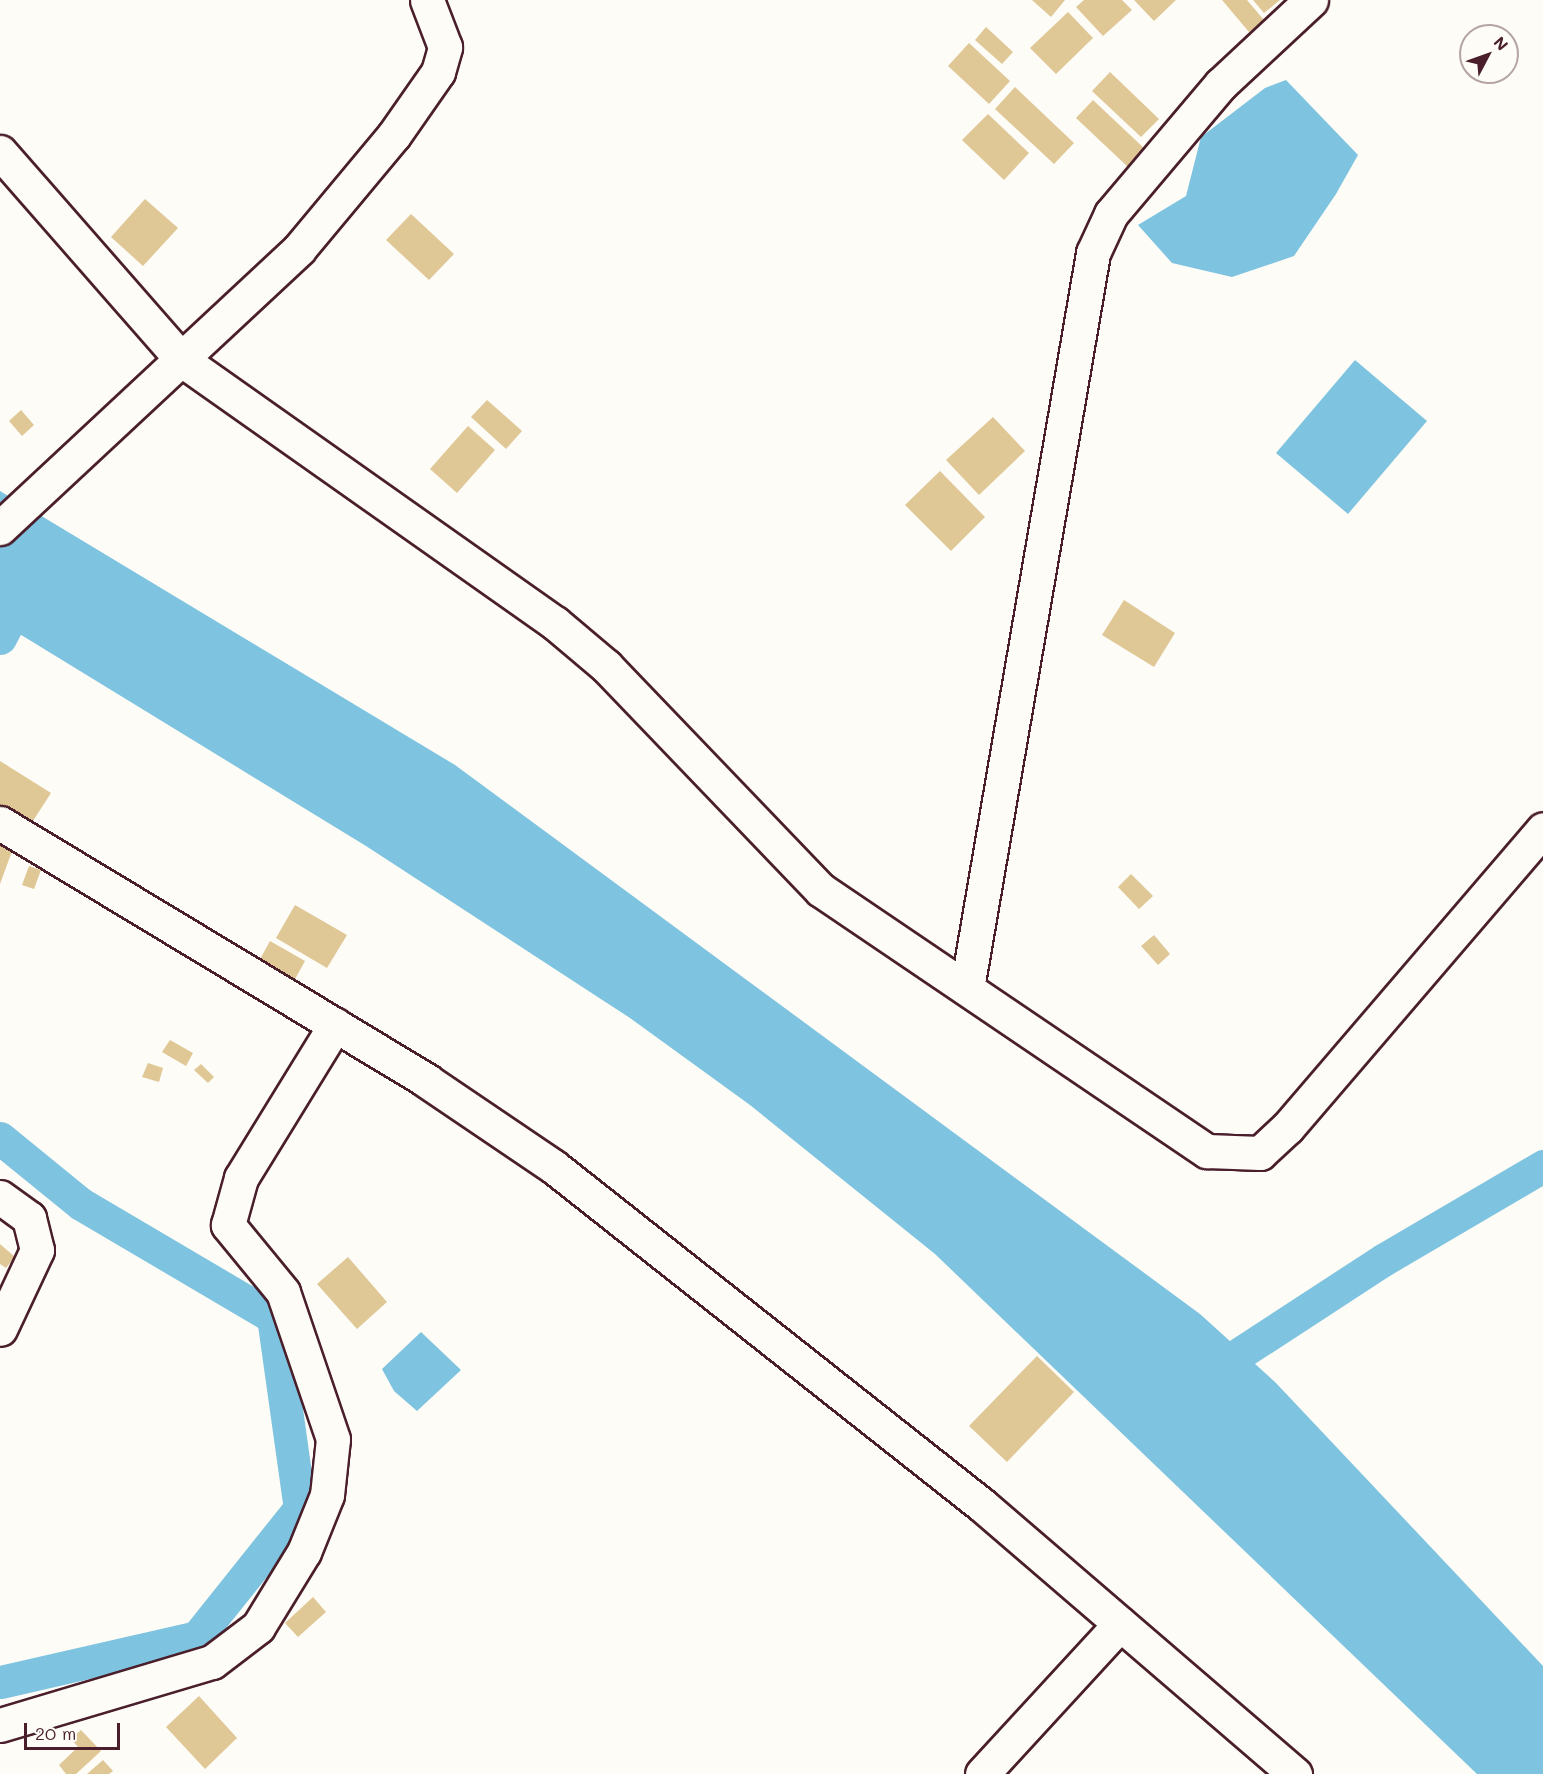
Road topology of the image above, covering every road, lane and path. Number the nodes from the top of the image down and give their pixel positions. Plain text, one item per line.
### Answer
1 (427, 0) edge
2 (1311, 0) edge
3 (0, 152) edge
4 (182, 360) junction
5 (0, 528) edge
6 (0, 823) edge
7 (1543, 829) edge
8 (967, 988) junction
9 (334, 1025) junction
10 (0, 1197) edge
11 (0, 1329) edge
12 (1120, 1624) junction
13 (0, 1725) edge
14 (982, 1774) edge
15 (1295, 1774) edge

1 - 4 street
2 - 8 street
3 - 4 street
4 - 5 street
4 - 8 street
6 - 9 street
7 - 8 street
9 - 12 street
9 - 13 street
10 - 11 street
12 - 14 street
12 - 15 street

